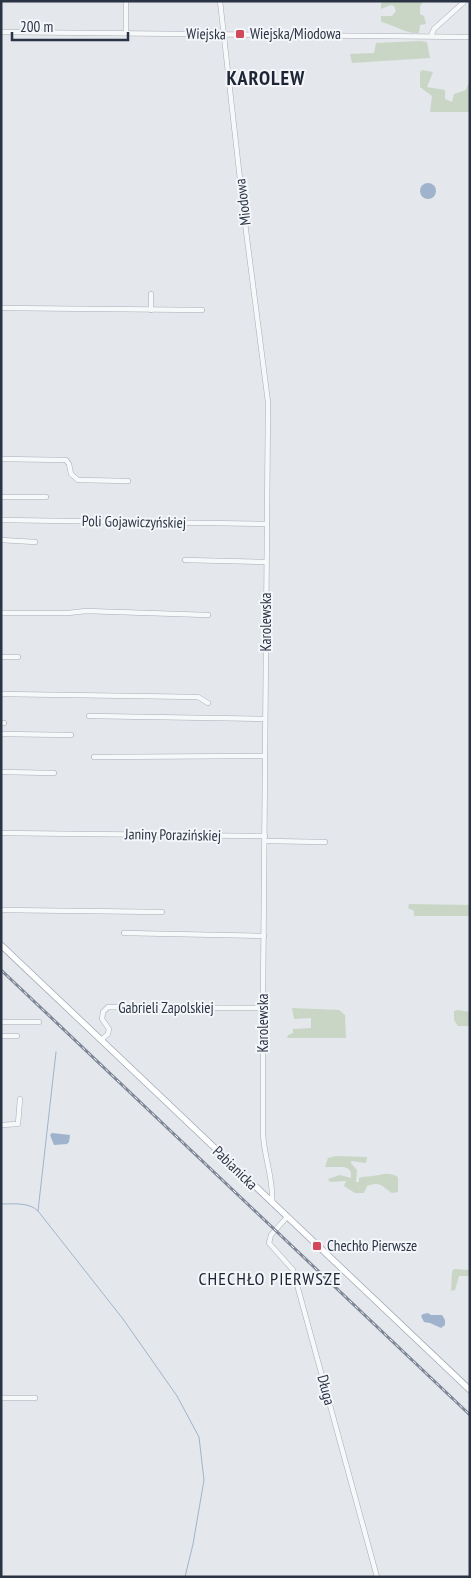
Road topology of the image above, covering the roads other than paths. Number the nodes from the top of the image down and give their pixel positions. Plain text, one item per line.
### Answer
1 (126, 1) edge
2 (220, 1) edge
3 (465, 1) edge
4 (1, 32) edge
5 (126, 33) junction
6 (224, 34) junction
7 (431, 36) junction
8 (470, 37) edge
9 (151, 294) dead end
10 (1, 308) edge
11 (152, 310) junction
12 (202, 310) dead end
13 (268, 402) joint
14 (1, 459) edge
15 (128, 481) dead end
16 (1, 497) edge
17 (46, 497) dead end
18 (1, 520) edge
19 (267, 524) junction
20 (1, 540) edge
21 (35, 542) dead end
22 (185, 560) dead end
23 (266, 562) junction
24 (1, 612) edge
25 (208, 615) dead end
26 (1, 657) edge
27 (18, 657) dead end
28 (1, 694) edge
29 (208, 703) dead end
30 (89, 716) dead end
31 (265, 719) junction
32 (1, 734) edge
33 (71, 735) dead end
34 (265, 756) junction
35 (94, 757) dead end
36 (1, 772) edge
37 (54, 773) dead end
38 (1, 833) edge
39 (264, 839) junction
40 (325, 842) dead end
41 (1, 910) edge
42 (162, 912) dead end
43 (124, 932) dead end
44 (264, 936) junction
45 (1, 945) edge
46 (263, 1008) junction
47 (1, 1022) edge
48 (39, 1022) dead end
49 (1, 1036) edge
50 (17, 1036) dead end
51 (101, 1040) junction
52 (20, 1099) dead end
53 (1, 1125) edge
54 (272, 1203) junction
55 (288, 1217) junction
56 (470, 1390) edge
57 (1, 1398) edge
58 (36, 1398) dead end
59 (377, 1577) edge

1 - 5 street
2 - 6 street, Miodowa
3 - 7 street
4 - 5 street, Wiejska
5 - 6 street, Wiejska
6 - 7 street, Wiejska
6 - 13 street, Miodowa
7 - 8 street, Wiejska
9 - 11 street
10 - 11 street
11 - 12 street
13 - 19 street, Karolewska
14 - 15 street
16 - 17 street
18 - 19 street, Poli Gojawiczyńskiej
19 - 23 street, Karolewska
20 - 21 street
22 - 23 street
23 - 31 street, Karolewska
24 - 25 street
26 - 27 street
28 - 29 street
30 - 31 street
31 - 34 street, Karolewska
32 - 33 street
34 - 35 street
34 - 39 street, Karolewska
36 - 37 street
38 - 39 street, Janiny Porazińskiej
39 - 40 street
39 - 44 street, Karolewska
41 - 42 street
43 - 44 street
44 - 46 street, Karolewska
45 - 51 main road, Pabianicka
46 - 51 street, Gabrieli Zapolskiej
46 - 54 street, Karolewska
47 - 48 street
49 - 50 street
51 - 54 main road, Pabianicka
52 - 53 street
54 - 55 main road, Pabianicka
55 - 56 main road, Pabianicka
55 - 59 street, Długa
57 - 58 street

